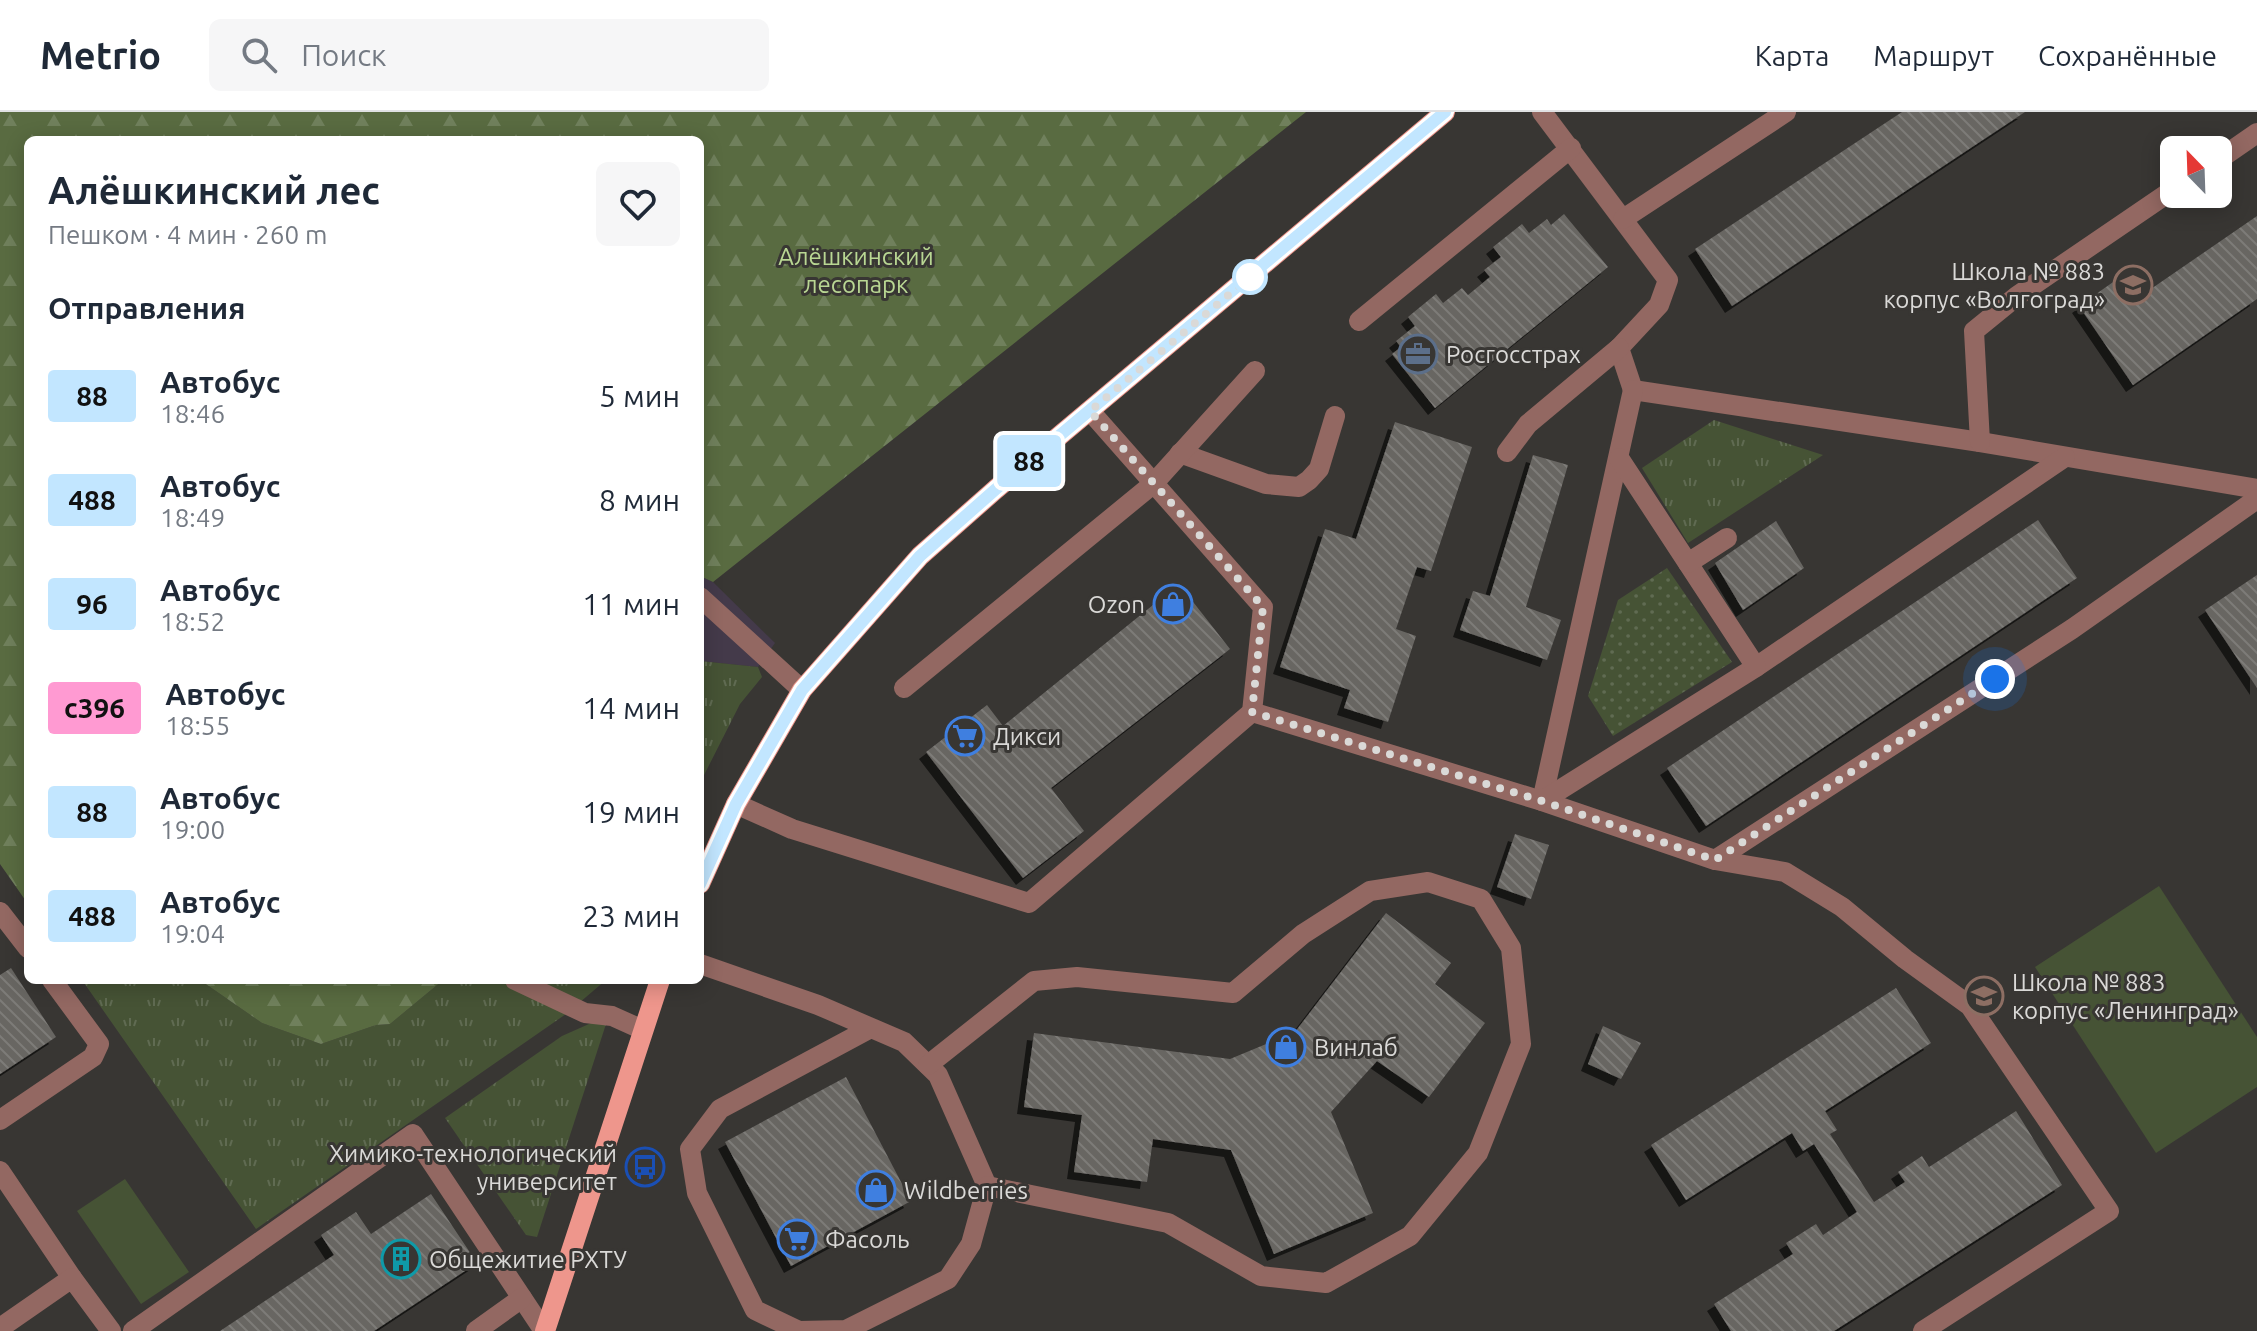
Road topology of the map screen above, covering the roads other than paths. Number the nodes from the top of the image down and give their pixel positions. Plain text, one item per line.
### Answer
1 (1445, 112) edge
2 (1542, 112) edge
3 (1786, 112) edge
4 (2257, 133) edge
5 (1571, 148) junction
6 (2232, 150) edge
7 (2160, 199) edge
8 (1623, 219) junction
9 (1359, 321) dead end
10 (1619, 348) junction
11 (1255, 371) dead end
12 (1633, 390) junction
13 (1090, 411) junction
14 (1335, 416) dead end
15 (1980, 442) junction
16 (1507, 452) dead end
17 (1180, 453) junction
18 (2065, 457) junction
19 (1619, 458) junction
20 (1153, 484) junction
21 (2257, 489) edge
22 (2257, 499) edge
23 (1727, 538) dead end
24 (1688, 563) junction
25 (704, 601) edge
26 (1756, 667) junction
27 (904, 688) dead end
28 (802, 690) junction
29 (1252, 712) junction
30 (1542, 801) junction
31 (736, 804) junction
32 (1715, 860) junction
33 (704, 875) edge
34 (0, 912) edge
35 (24, 943) edge
36 (704, 965) edge
37 (55, 984) edge
38 (523, 984) edge
39 (659, 984) edge
40 (869, 1029) junction
41 (643, 1030) junction
42 (928, 1065) junction
43 (0, 1120) edge
44 (0, 1171) edge
45 (987, 1186) junction
46 (72, 1278) junction
47 (522, 1298) junction
48 (0, 1328) edge
49 (111, 1331) edge
50 (133, 1331) edge
51 (476, 1331) edge
52 (545, 1331) edge
53 (1923, 1331) edge

1 - 13 main road
2 - 5 lane
3 - 8 lane
4 - 6 lane
5 - 8 lane
5 - 9 lane
7 - 15 lane
8 - 10 lane
10 - 12 lane
10 - 16 lane
11 - 17 lane
12 - 15 lane
12 - 19 lane
13 - 20 lane
13 - 28 main road
14 - 17 lane
15 - 18 lane
17 - 20 lane
18 - 21 lane
18 - 26 lane
19 - 24 lane
19 - 30 lane
20 - 27 lane
20 - 29 lane
22 - 32 lane
23 - 24 lane
24 - 26 lane
25 - 28 lane
26 - 30 lane
28 - 31 main road
29 - 30 lane
29 - 31 lane
30 - 32 lane
31 - 33 main road
32 - 53 lane
34 - 35 lane
36 - 40 lane
37 - 43 lane
38 - 41 lane
39 - 41 main road
40 - 42 lane
40 - 45 lane
41 - 52 main road
42 - 45 lane
42 - 45 lane
44 - 46 lane
46 - 48 lane
46 - 49 lane
47 - 50 lane
47 - 51 lane
47 - 52 lane

